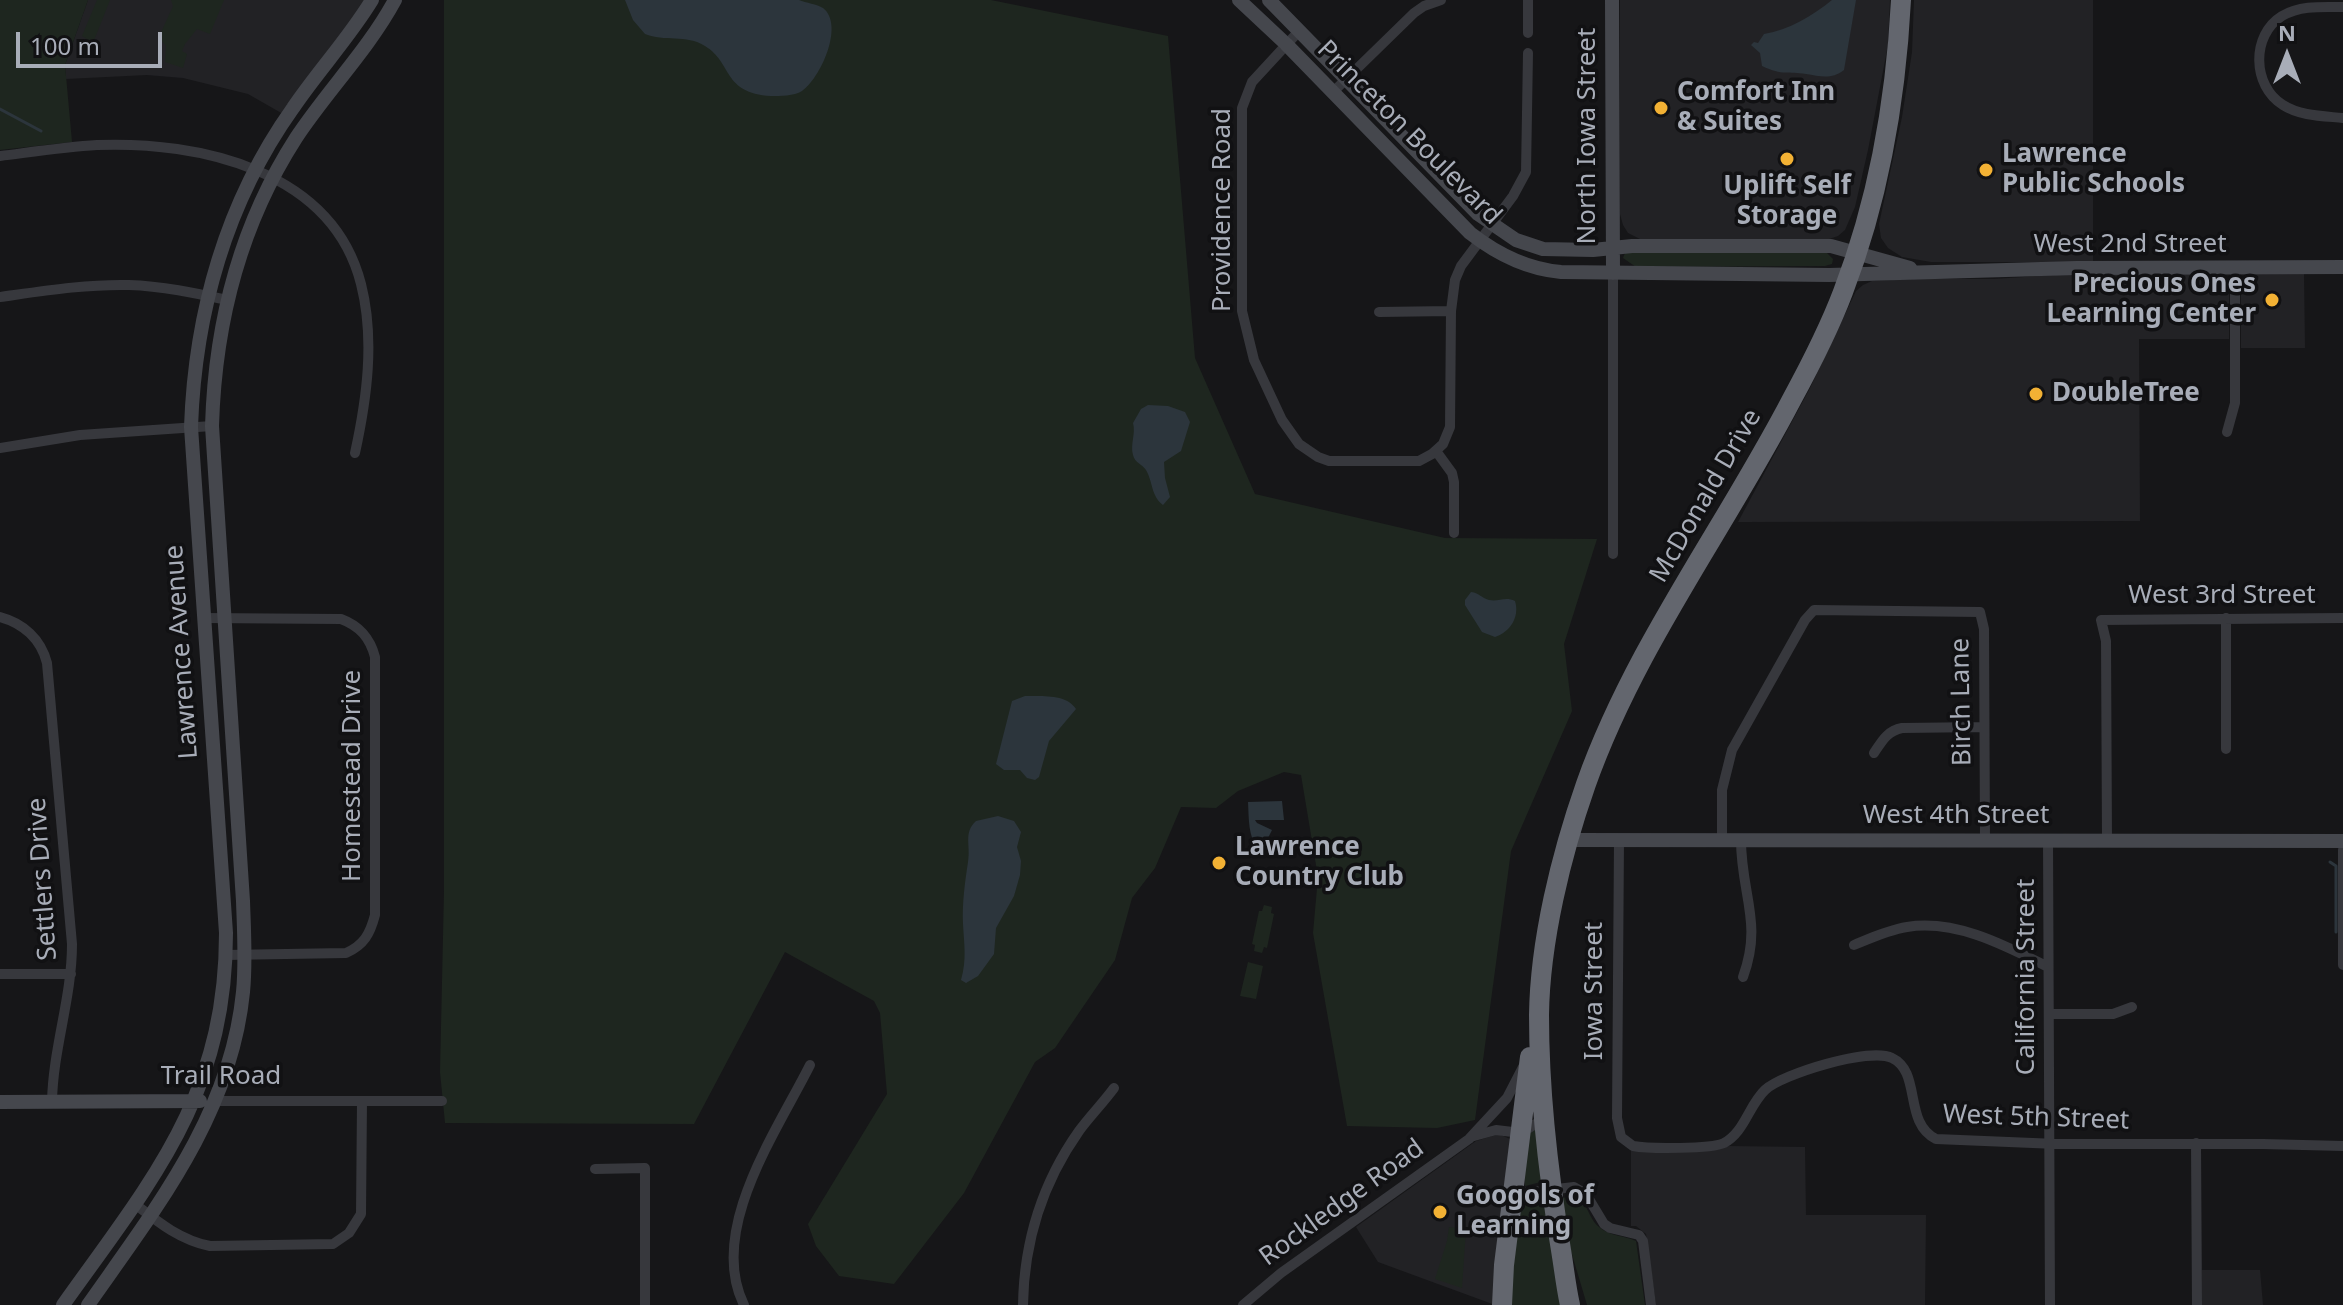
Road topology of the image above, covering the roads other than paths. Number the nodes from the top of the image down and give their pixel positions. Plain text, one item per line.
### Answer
1 (372, 0) edge
2 (395, 0) edge
3 (1240, 0) edge
4 (1269, 0) edge
5 (1441, 0) edge
6 (1528, 0) edge
7 (1612, 0) edge
8 (1901, 0) edge
9 (2343, 7) edge
10 (1300, 30) junction
11 (1528, 33) dead end
12 (1286, 44) junction
13 (1528, 53) dead end
14 (1347, 78) junction
15 (1333, 92) junction
16 (2278, 102) junction
17 (2269, 113) dead end
18 (2343, 118) edge
19 (0, 156) edge
20 (255, 169) junction
21 (274, 178) junction
22 (1491, 225) junction
23 (1480, 240) junction
24 (1613, 248) junction
25 (1856, 251) junction
26 (2343, 267) edge
27 (2235, 268) junction
28 (1918, 271) junction
29 (1613, 273) junction
30 (1848, 274) junction
31 (207, 296) junction
32 (0, 297) edge
33 (227, 300) junction
34 (1451, 311) junction
35 (1379, 312) dead end
36 (212, 426) junction
37 (191, 427) junction
38 (2227, 432) dead end
39 (0, 448) edge
40 (1436, 451) junction
41 (355, 453) dead end
42 (1454, 533) dead end
43 (1613, 554) dead end
44 (0, 617) edge
45 (203, 618) junction
46 (224, 618) junction
47 (2226, 618) junction
48 (2343, 618) edge
49 (1984, 727) junction
50 (2226, 749) dead end
51 (1874, 753) dead end
52 (1569, 840) junction
53 (1619, 840) junction
54 (1722, 840) junction
55 (1741, 840) junction
56 (1985, 840) junction
57 (2048, 840) junction
58 (2107, 841) junction
59 (2343, 841) edge
60 (2343, 850) edge
61 (1854, 945) dead end
62 (226, 955) junction
63 (245, 955) junction
64 (2343, 965) edge
65 (2048, 967) junction
66 (0, 974) edge
67 (71, 974) junction
68 (1743, 977) dead end
69 (2132, 1007) dead end
70 (1539, 1014) junction
71 (2049, 1014) junction
72 (1531, 1050) junction
73 (810, 1065) dead end
74 (1114, 1088) dead end
75 (216, 1101) junction
76 (362, 1101) junction
77 (442, 1101) dead end
78 (0, 1102) edge
79 (52, 1102) junction
80 (195, 1102) junction
81 (1542, 1120) junction
82 (1521, 1133) junction
83 (1469, 1139) junction
84 (198, 1140) junction
85 (1624, 1140) joint
86 (2049, 1143) junction
87 (2196, 1143) junction
88 (2343, 1146) edge
89 (595, 1169) dead end
90 (1550, 1188) junction
91 (1513, 1194) junction
92 (135, 1204) junction
93 (150, 1216) junction
94 (1562, 1254) junction
95 (63, 1305) edge
96 (88, 1305) edge
97 (645, 1305) edge
98 (744, 1305) edge
99 (1023, 1305) edge
100 (1243, 1305) edge
101 (1502, 1305) edge
102 (1570, 1305) edge
103 (1579, 1305) edge
104 (1651, 1305) edge
105 (2050, 1305) edge
106 (2197, 1305) edge

1 - 20 street, Lawrence Avenue
2 - 21 street, Lawrence Avenue
3 - 12 street, Princeton Boulevard
4 - 10 street, Princeton Boulevard
5 - 14 street
6 - 11 street
7 - 24 street, North Iowa Street
8 - 25 highway, McDonald Drive
9 - 16 street
10 - 12 street, Providence Road
10 - 14 street, Princeton Boulevard
12 - 15 street, Princeton Boulevard
12 - 40 street, Providence Road
13 - 22 street
14 - 15 street
14 - 22 street, Princeton Boulevard
15 - 23 street, Princeton Boulevard
16 - 17 street
16 - 18 street
19 - 20 street
20 - 21 street
20 - 31 street, Lawrence Avenue
21 - 33 street, Lawrence Avenue
21 - 41 street
22 - 23 street
22 - 24 street, Princeton Boulevard
23 - 29 street, Princeton Boulevard
23 - 34 street
24 - 25 street, Princeton Boulevard
24 - 29 street, North Iowa Street
25 - 28 street, West 2nd Street
25 - 30 highway, McDonald Drive
26 - 27 street, West 2nd Street
27 - 28 street, West 2nd Street
27 - 38 street
28 - 30 street, West 2nd Street
29 - 30 street, Princeton Boulevard
29 - 43 street
30 - 52 highway, McDonald Drive
31 - 32 street
31 - 33 street
31 - 37 street, Lawrence Avenue
33 - 36 street, Lawrence Avenue
34 - 35 street
34 - 40 street
36 - 37 street
36 - 46 street, Lawrence Avenue
37 - 39 street
37 - 45 street, Lawrence Avenue
40 - 42 street
44 - 67 street, Settlers Drive
45 - 46 street, Homestead Drive
45 - 62 street, Lawrence Avenue
46 - 63 street, Lawrence Avenue
46 - 63 street, Homestead Drive
47 - 48 street, West 3rd Street
47 - 50 street
47 - 58 street, West 3rd Street
49 - 51 street
49 - 54 street, Birch Lane
49 - 56 street, Birch Lane
52 - 53 street, West 4th Street
52 - 70 highway, McDonald Drive
53 - 54 street, West 4th Street
53 - 85 street, Iowa Street
54 - 55 street, West 4th Street
55 - 56 street, West 4th Street
55 - 68 street
56 - 57 street, West 4th Street
57 - 58 street, West 4th Street
57 - 65 street, California Street
58 - 59 street, West 4th Street
60 - 64 street
61 - 65 street
62 - 63 street, Homestead Drive
62 - 80 street, Lawrence Avenue
63 - 75 street, Lawrence Avenue
65 - 71 street, California Street
66 - 67 street
67 - 79 street, Settlers Drive
69 - 71 street
70 - 72 highway, McDonald Drive
70 - 81 highway, McDonald Drive
71 - 86 street, California Street
72 - 82 highway, McDonald Drive
72 - 83 street
73 - 98 street
74 - 99 street
75 - 76 street, Trail Road
75 - 80 street, Trail Road
75 - 84 street, Lawrence Avenue
76 - 77 street, Trail Road
76 - 93 street
78 - 79 street, Trail Road
79 - 80 street, Trail Road
80 - 84 street
80 - 92 street, Lawrence Avenue
81 - 82 street
81 - 90 highway, McDonald Drive
82 - 83 street
82 - 91 highway, McDonald Drive
83 - 100 street, Rockledge Road
84 - 93 street, Lawrence Avenue
85 - 86 street, West 5th Street
86 - 87 street, West 5th Street
86 - 105 street, California Street
87 - 88 street, West 5th Street
87 - 106 street
89 - 97 street
90 - 91 street
90 - 94 highway, McDonald Drive
90 - 104 street
91 - 101 highway, McDonald Drive
92 - 93 street
92 - 95 street, Lawrence Avenue
93 - 96 street, Lawrence Avenue
94 - 102 highway, McDonald Drive
94 - 103 highway

